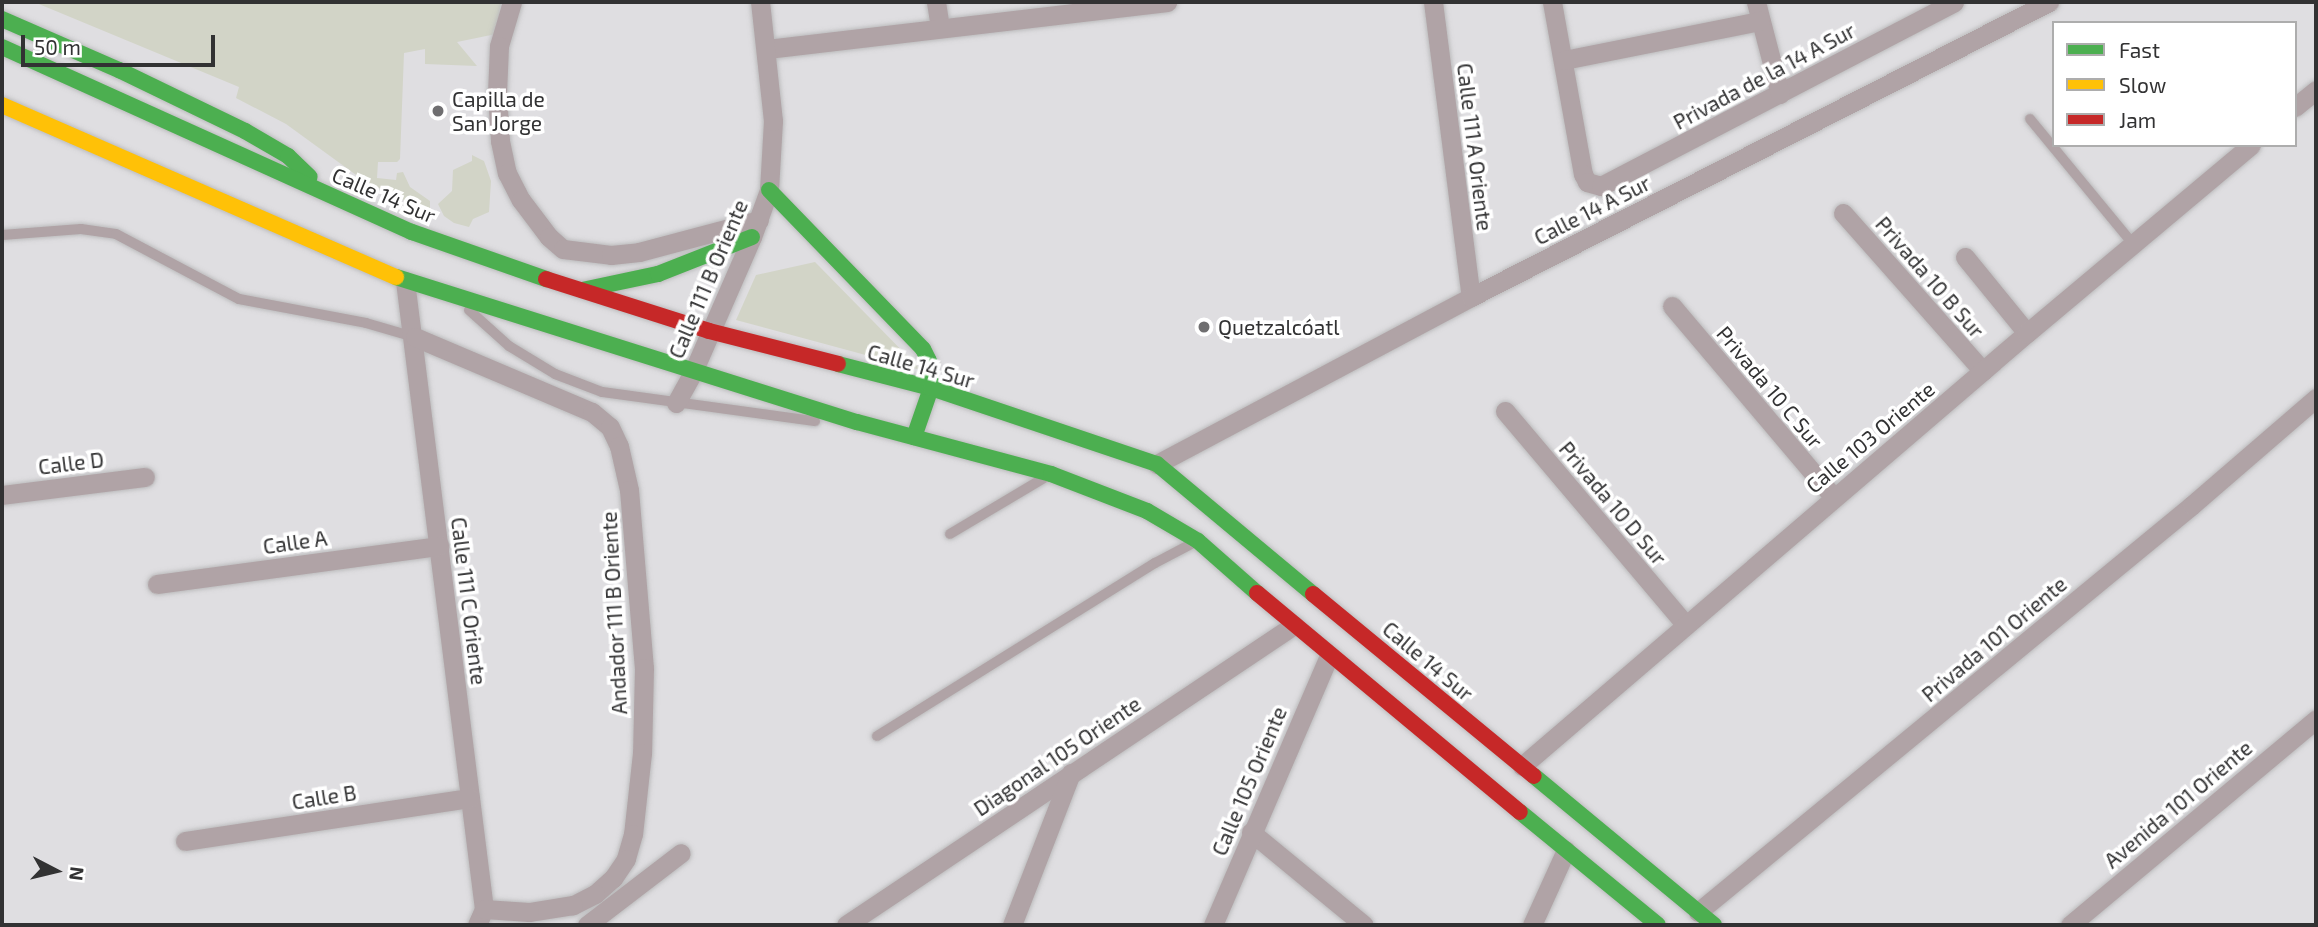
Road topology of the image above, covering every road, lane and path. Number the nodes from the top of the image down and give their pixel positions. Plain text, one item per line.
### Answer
1 (512, 2) edge
2 (760, 2) edge
3 (936, 2) edge
4 (1167, 2) edge
5 (1433, 2) edge
6 (1552, 2) edge
7 (2049, 2) edge
8 (1949, 3) edge
9 (1134, 4) edge
10 (1758, 11) edge
11 (2, 19) edge
12 (940, 27) junction
13 (2, 47) edge
14 (767, 49) junction
15 (1564, 60) junction
16 (2316, 90) edge
17 (1780, 94) junction
18 (2, 105) edge
19 (2297, 105) edge
20 (2030, 119) dead end
21 (2, 122) edge
22 (54, 129) junction
23 (2052, 146) edge
24 (2053, 147) edge
25 (2249, 147) edge
26 (769, 190) junction
27 (320, 191) junction
28 (1843, 213) dead end
29 (755, 229) junction
30 (2, 235) edge
31 (2134, 245) junction
32 (1965, 257) dead end
33 (405, 281) junction
34 (580, 291) junction
35 (1471, 297) junction
36 (455, 298) junction
37 (1672, 306) dead end
38 (709, 331) junction
39 (2027, 333) junction
40 (415, 337) junction
41 (693, 372) junction
42 (1983, 372) junction
43 (931, 388) junction
44 (2316, 398) edge
45 (676, 403) junction
46 (1505, 411) dead end
47 (857, 422) junction
48 (914, 437) junction
49 (1157, 464) junction
50 (1051, 474) junction
51 (145, 477) dead end
52 (2, 495) edge
53 (1834, 498) junction
54 (950, 534) dead end
55 (1198, 541) junction
56 (439, 545) junction
57 (157, 584) dead end
58 (1294, 625) junction
59 (1686, 625) junction
60 (1329, 656) junction
61 (2316, 719) edge
62 (877, 736) dead end
63 (1521, 766) junction
64 (1071, 773) junction
65 (470, 798) junction
66 (1251, 832) junction
67 (185, 841) dead end
68 (1566, 850) junction
69 (681, 853) dead end
70 (1698, 912) junction
71 (481, 917) edge
72 (587, 925) edge
73 (846, 925) edge
74 (1012, 925) edge
75 (1213, 925) edge
76 (1363, 925) edge
77 (1532, 925) edge
78 (1658, 925) edge
79 (1714, 925) edge
80 (2070, 925) edge

1 - 29 street
2 - 14 street, Calle 111 B Oriente
3 - 12 street
4 - 9 street
5 - 35 street, Calle 111 A Oriente
6 - 15 street
7 - 35 street, Calle 14 A Sur
8 - 17 street, Privada de la 14 A Sur
9 - 12 street
10 - 15 street
10 - 17 street
11 - 27 main road
12 - 14 street
13 - 27 main road, Calle 14 Sur
14 - 26 street, Calle 111 B Oriente
15 - 17 street, Privada de la 14 A Sur
16 - 19 street
18 - 22 main road
20 - 23 lane
21 - 22 main road
22 - 33 main road
24 - 31 lane
25 - 31 street, Calle 103 Oriente
26 - 29 street, Calle 111 B Oriente
26 - 43 main road
27 - 34 main road, Calle 14 Sur
28 - 42 street, Privada 10 B Sur
29 - 34 main road
29 - 38 street, Calle 111 B Oriente
30 - 40 lane
31 - 39 street, Calle 103 Oriente
32 - 39 street, Privada 10 B Sur
33 - 36 main road
33 - 40 street, Calle 111 C Oriente
34 - 38 main road, Calle 14 Sur
35 - 49 street, Calle 14 A Sur
36 - 41 main road
36 - 45 lane
37 - 53 street, Privada 10 C Sur
38 - 41 street, Calle 111 B Oriente
38 - 43 main road, Calle 14 Sur
39 - 42 street, Calle 103 Oriente
40 - 56 street, Calle 111 C Oriente
40 - 71 street, Andador 111 B Oriente
41 - 45 street, Calle 111 B Oriente
41 - 47 main road
42 - 53 street, Calle 103 Oriente
43 - 48 main road
43 - 49 main road, Calle 14 Sur
44 - 70 street, Privada 101 Oriente
45 - 47 lane
46 - 59 street, Privada 10 D Sur
47 - 48 main road
48 - 50 main road
49 - 63 main road, Calle 14 Sur
50 - 54 lane
50 - 55 main road
51 - 52 street, Calle D
53 - 59 street, Calle 103 Oriente
55 - 58 main road
55 - 62 lane
56 - 57 street, Calle A
56 - 65 street, Calle 111 C Oriente
58 - 60 main road
58 - 64 street, Diagonal 105 Oriente
59 - 63 street, Calle 103 Oriente
60 - 66 street, Calle 105 Oriente
60 - 68 main road
61 - 80 street, Avenida 101 Oriente
63 - 70 main road, Calle 14 Sur
64 - 73 street, Diagonal 105 Oriente
64 - 74 street
65 - 67 street, Calle B
65 - 71 street, Calle 111 C Oriente
66 - 75 street, Calle 105 Oriente
66 - 76 street
68 - 77 street
68 - 78 main road
69 - 72 street
70 - 79 main road, Calle 14 Sur

